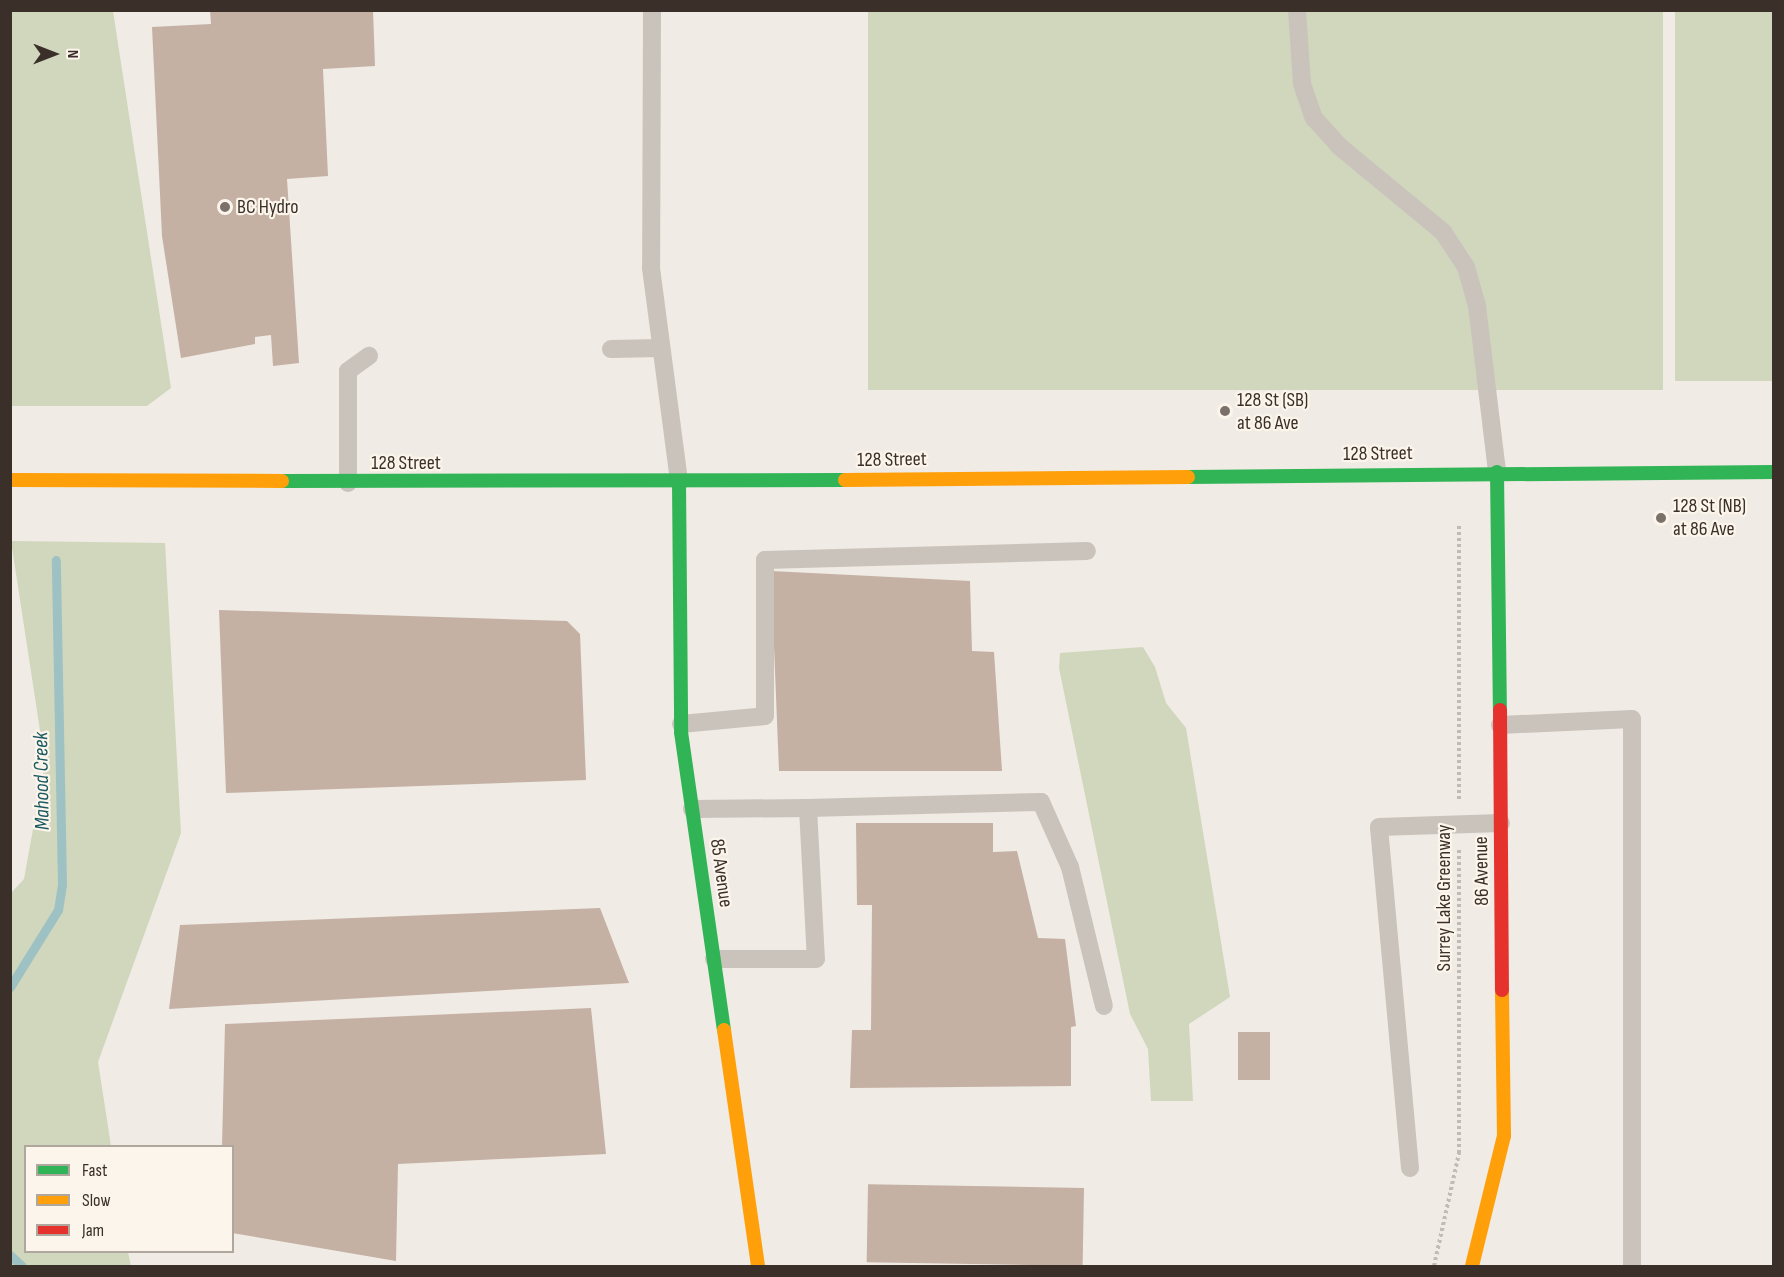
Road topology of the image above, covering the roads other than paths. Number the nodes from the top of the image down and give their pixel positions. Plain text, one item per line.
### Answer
1 (652, 10) edge
2 (1297, 10) edge
3 (661, 348) junction
4 (611, 349) dead end
5 (369, 356) dead end
6 (1497, 472) junction
7 (1773, 472) edge
8 (10, 480) edge
9 (679, 482) junction
10 (348, 483) junction
11 (1087, 551) dead end
12 (681, 724) junction
13 (1500, 725) junction
14 (808, 808) junction
15 (692, 809) junction
16 (1501, 823) junction
17 (714, 959) junction
18 (1104, 1006) dead end
19 (1410, 1168) dead end
20 (758, 1266) edge
21 (1472, 1266) edge
22 (1632, 1266) edge

1 - 3 lane
2 - 6 lane
3 - 4 lane
3 - 9 lane
5 - 10 lane
6 - 7 main road, 128 Street
6 - 9 main road, 128 Street
6 - 13 main road, 86 Avenue
8 - 10 main road, 128 Street
9 - 10 main road, 128 Street
9 - 12 main road, 85 Avenue
11 - 12 lane
12 - 15 main road, 85 Avenue
13 - 16 main road, 86 Avenue
13 - 22 lane
14 - 15 lane
14 - 17 lane
14 - 18 lane
15 - 17 main road, 85 Avenue
16 - 19 lane
16 - 21 main road, 86 Avenue
17 - 20 main road, 85 Avenue

